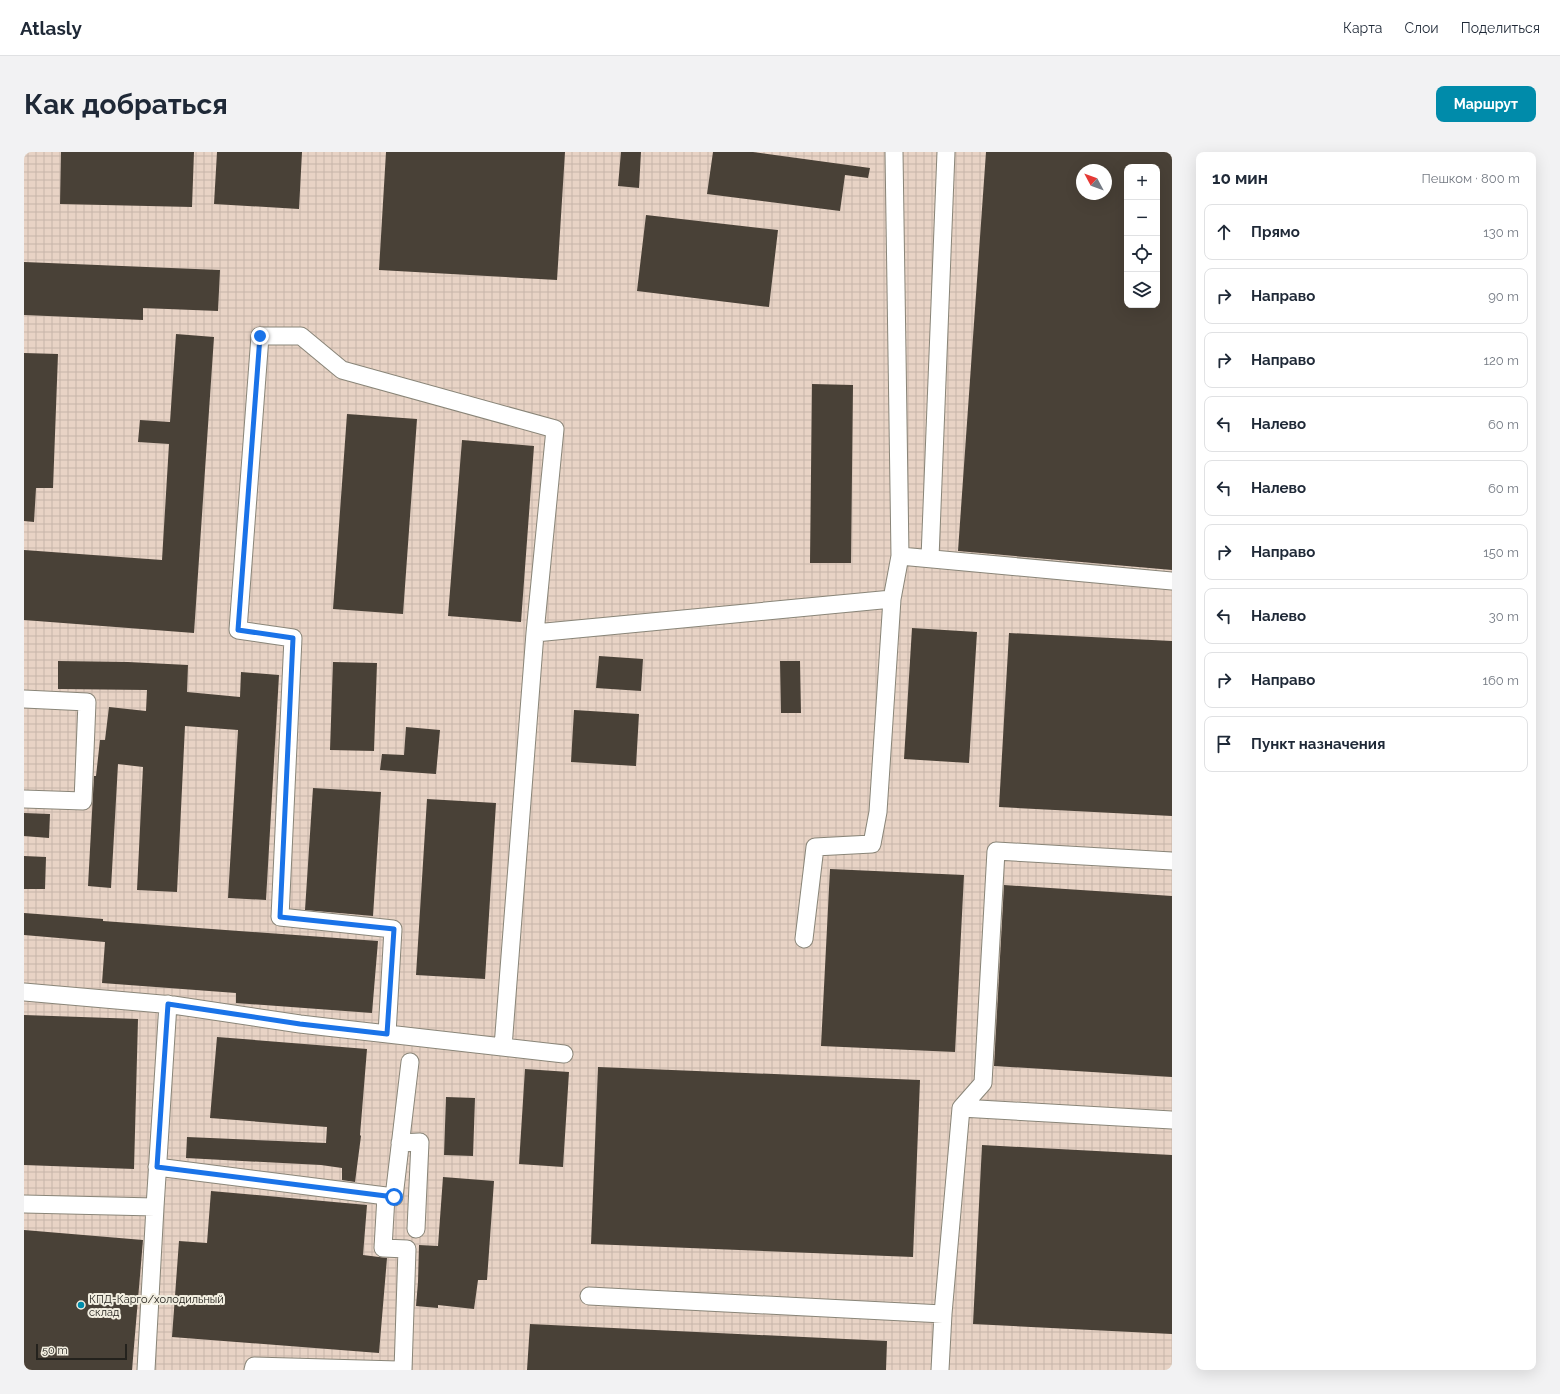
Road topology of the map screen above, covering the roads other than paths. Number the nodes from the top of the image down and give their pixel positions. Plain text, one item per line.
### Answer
1 (894, 152) edge
2 (946, 152) edge
3 (900, 556) junction
4 (930, 558) junction
5 (1172, 581) edge
6 (892, 599) junction
7 (535, 633) junction
8 (24, 699) edge
9 (24, 799) edge
10 (1172, 861) edge
11 (804, 940) dead end
12 (24, 992) edge
13 (168, 1004) junction
14 (387, 1034) junction
15 (503, 1047) junction
16 (564, 1054) dead end
17 (410, 1062) dead end
18 (961, 1108) junction
19 (1172, 1120) edge
20 (400, 1142) junction
21 (157, 1167) junction
22 (386, 1196) junction
23 (24, 1204) edge
24 (155, 1207) junction
25 (416, 1229) dead end
26 (589, 1296) dead end
27 (943, 1314) junction
28 (146, 1370) edge
29 (253, 1370) edge
30 (398, 1370) edge
31 (403, 1370) edge
32 (940, 1370) edge

1 - 3 lane
2 - 4 lane
3 - 4 lane
3 - 6 lane
4 - 5 lane
6 - 7 lane
6 - 11 lane
7 - 14 lane
7 - 15 lane
8 - 9 lane
10 - 18 lane
12 - 13 lane
13 - 14 lane
13 - 21 lane
14 - 15 lane
15 - 16 lane
17 - 20 lane
18 - 19 lane
18 - 27 lane
20 - 22 lane
20 - 25 lane
21 - 22 lane
21 - 24 lane
22 - 31 lane
23 - 24 lane
24 - 28 lane
26 - 27 lane
27 - 32 lane
29 - 30 lane

